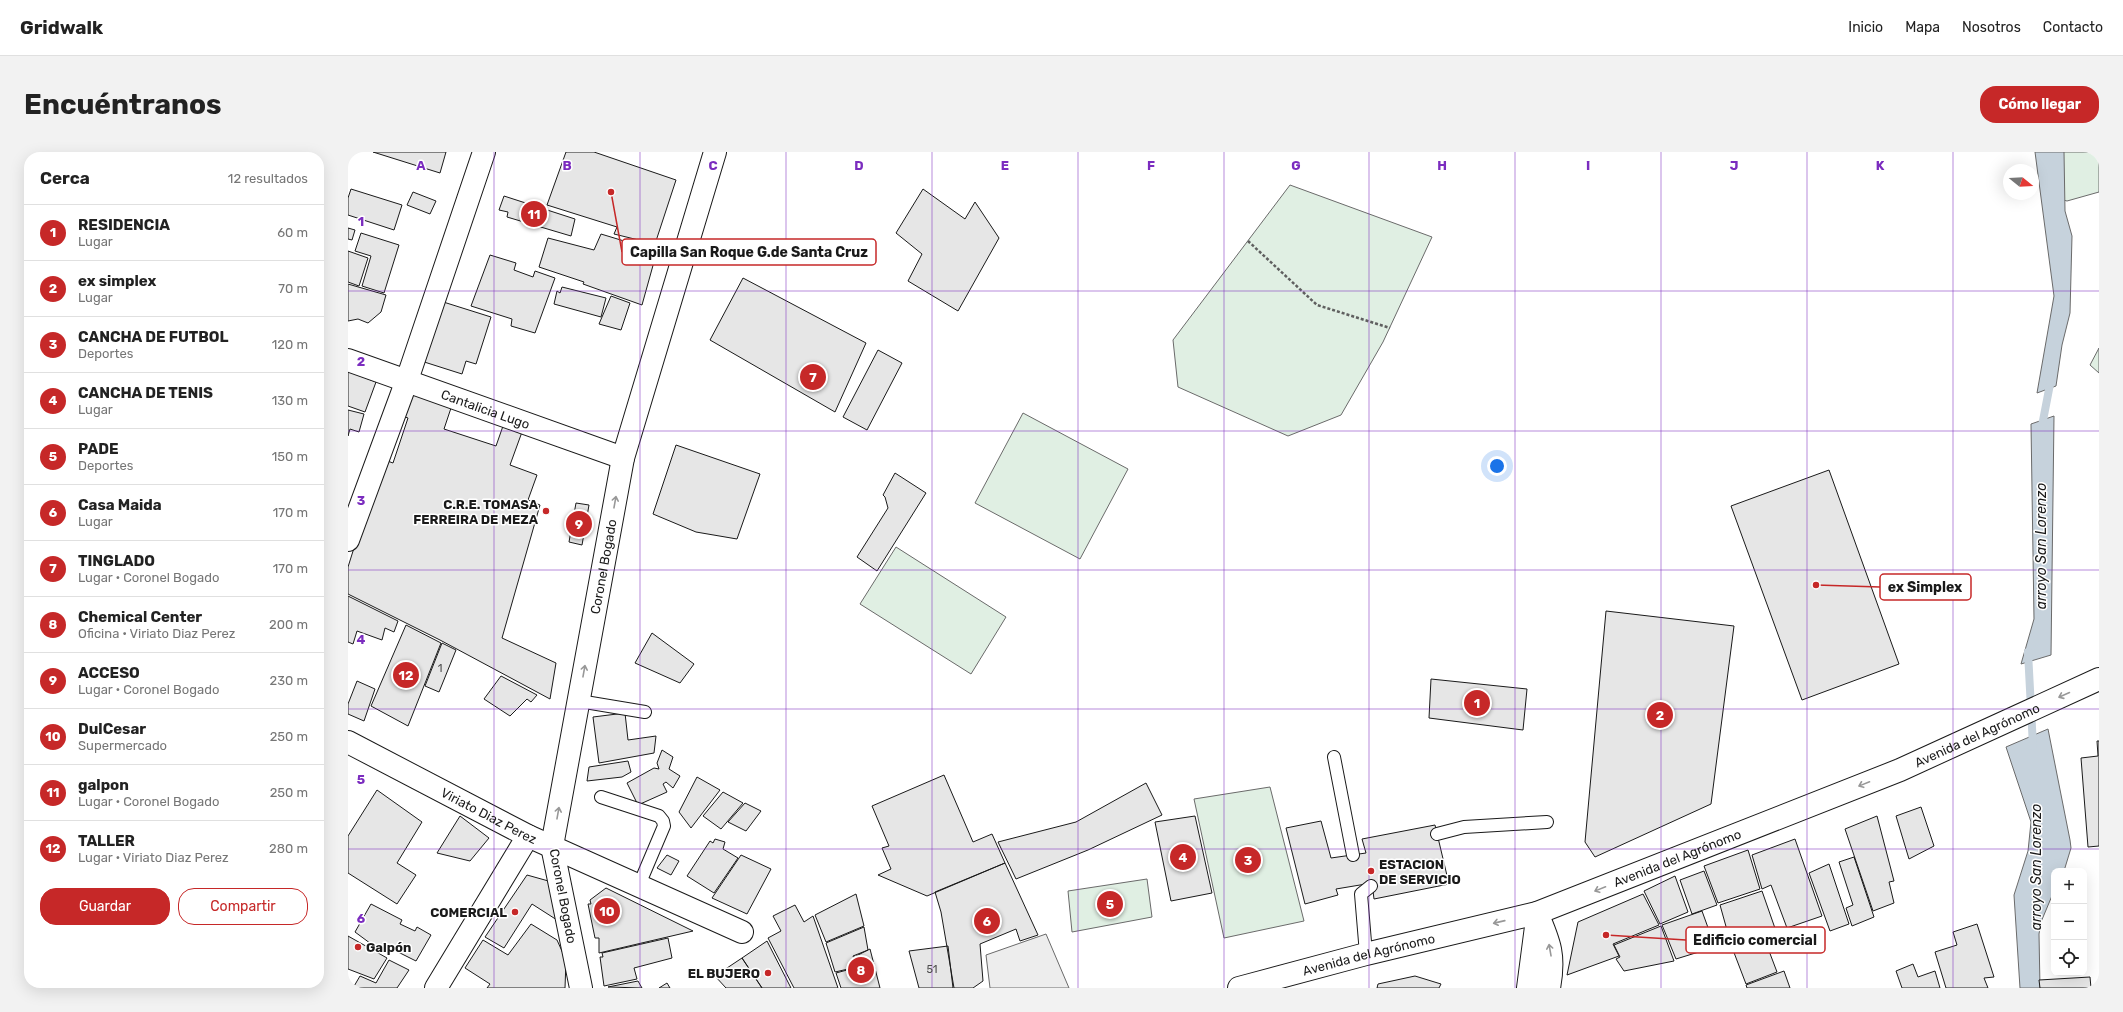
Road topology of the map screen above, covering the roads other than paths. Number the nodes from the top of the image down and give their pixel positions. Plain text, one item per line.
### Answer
1 (484, 152) edge
2 (715, 152) edge
3 (348, 360) edge
4 (406, 380) junction
5 (624, 458) junction
6 (348, 540) edge
7 (2099, 679) edge
8 (579, 701) junction
9 (645, 712) dead end
10 (348, 742) edge
11 (1334, 757) dead end
12 (601, 797) dead end
13 (1547, 822) dead end
14 (1437, 834) dead end
15 (528, 836) junction
16 (552, 846) junction
17 (1353, 855) dead end
18 (638, 885) junction
19 (1364, 889) dead end
20 (1537, 913) junction
21 (742, 932) dead end
22 (1366, 954) junction
23 (436, 988) edge
24 (581, 988) edge
25 (1239, 988) edge
26 (1528, 988) edge
27 (1549, 988) edge

1 - 4 main road
2 - 5 main road, Coronel Bogado
3 - 4 main road, Cantalicia Lugo
4 - 5 main road, Cantalicia Lugo
4 - 6 main road
8 -> 5 main road, Coronel Bogado
7 -> 20 main road, Avenida del Agrónomo
8 - 9 lane
16 -> 8 main road, Coronel Bogado
10 - 15 main road, Viriato Diaz Perez
11 - 17 lane
12 - 18 lane
13 - 14 lane
15 - 16 main road, Viriato Diaz Perez
15 - 23 main road
16 - 18 main road, Viriato Diaz Perez
16 - 24 main road, Coronel Bogado
18 - 21 main road, Viriato Diaz Perez
19 - 22 lane
20 -> 22 main road, Avenida del Agrónomo
20 - 26 main road
27 -> 20 main road
22 - 25 main road, Avenida del Agrónomo

